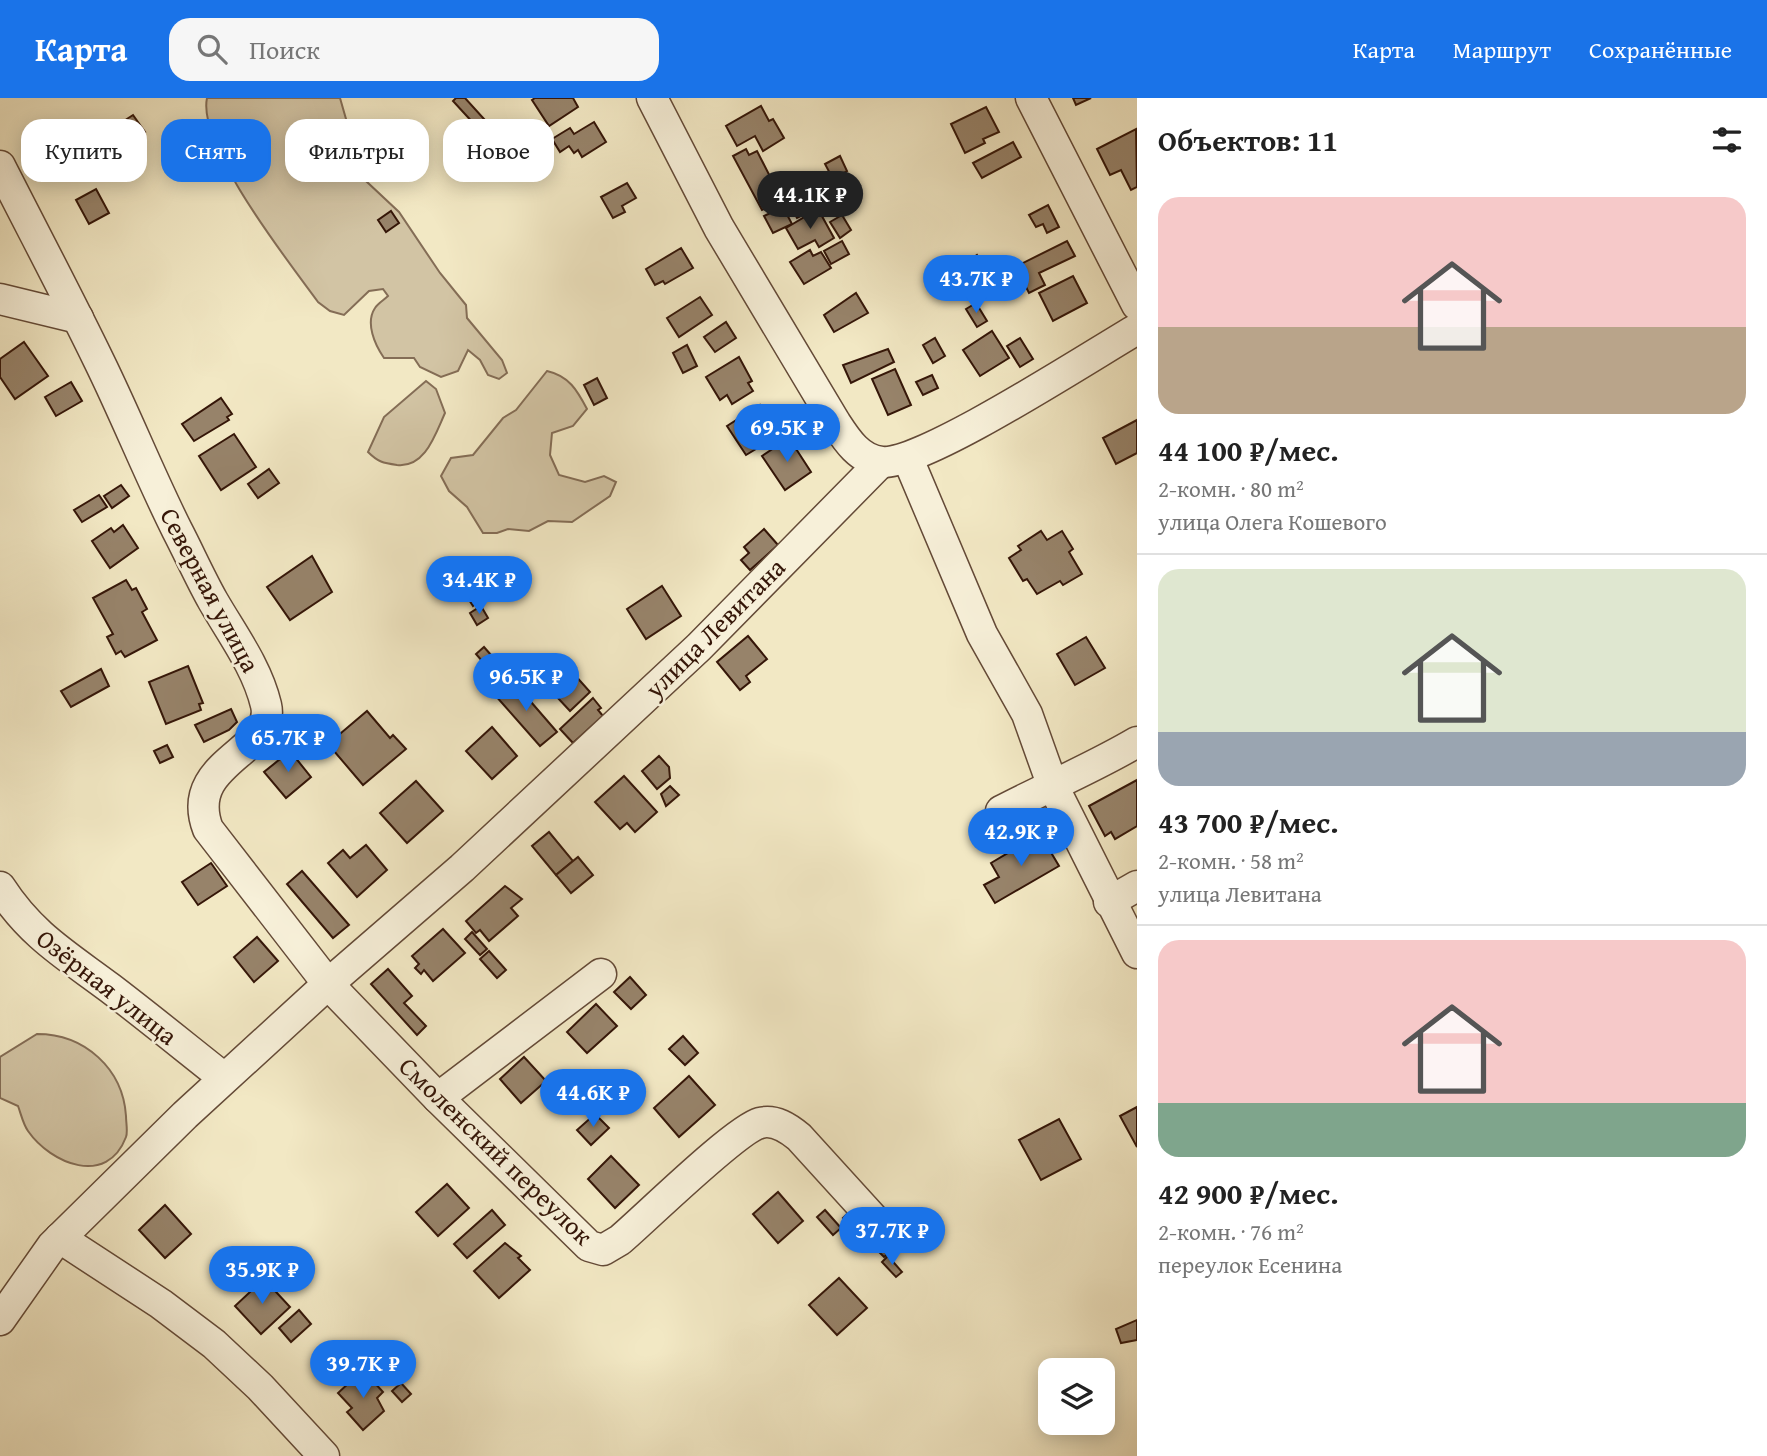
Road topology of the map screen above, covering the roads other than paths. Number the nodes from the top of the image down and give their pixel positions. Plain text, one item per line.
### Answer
1 (652, 98) edge
2 (1031, 98) edge
3 (0, 166) edge
4 (0, 299) edge
5 (1137, 305) edge
6 (78, 318) junction
7 (1137, 329) edge
8 (894, 461) junction
9 (1137, 742) edge
10 (1052, 784) junction
11 (1001, 811) dead end
12 (1137, 886) edge
13 (0, 887) edge
14 (1109, 902) junction
15 (1137, 953) edge
16 (601, 974) dead end
17 (328, 984) junction
18 (224, 1078) junction
19 (438, 1098) junction
20 (890, 1237) dead end
21 (60, 1238) junction
22 (0, 1320) edge
23 (324, 1456) edge

1 - 8 street
2 - 5 street
3 - 6 street, Северная улица
4 - 6 street
6 - 17 street, Северная улица
7 - 8 street, улица Левитана
8 - 10 street
8 - 17 street, улица Левитана
9 - 10 street
10 - 11 street
10 - 14 street
12 - 14 street
13 - 18 street, Озёрная улица
14 - 15 street
16 - 19 street
17 - 18 street, улица Левитана
17 - 19 street, Смоленский переулок
18 - 21 street, улица Левитана
19 - 20 street, Смоленский переулок
21 - 22 street, улица Левитана
21 - 23 street

